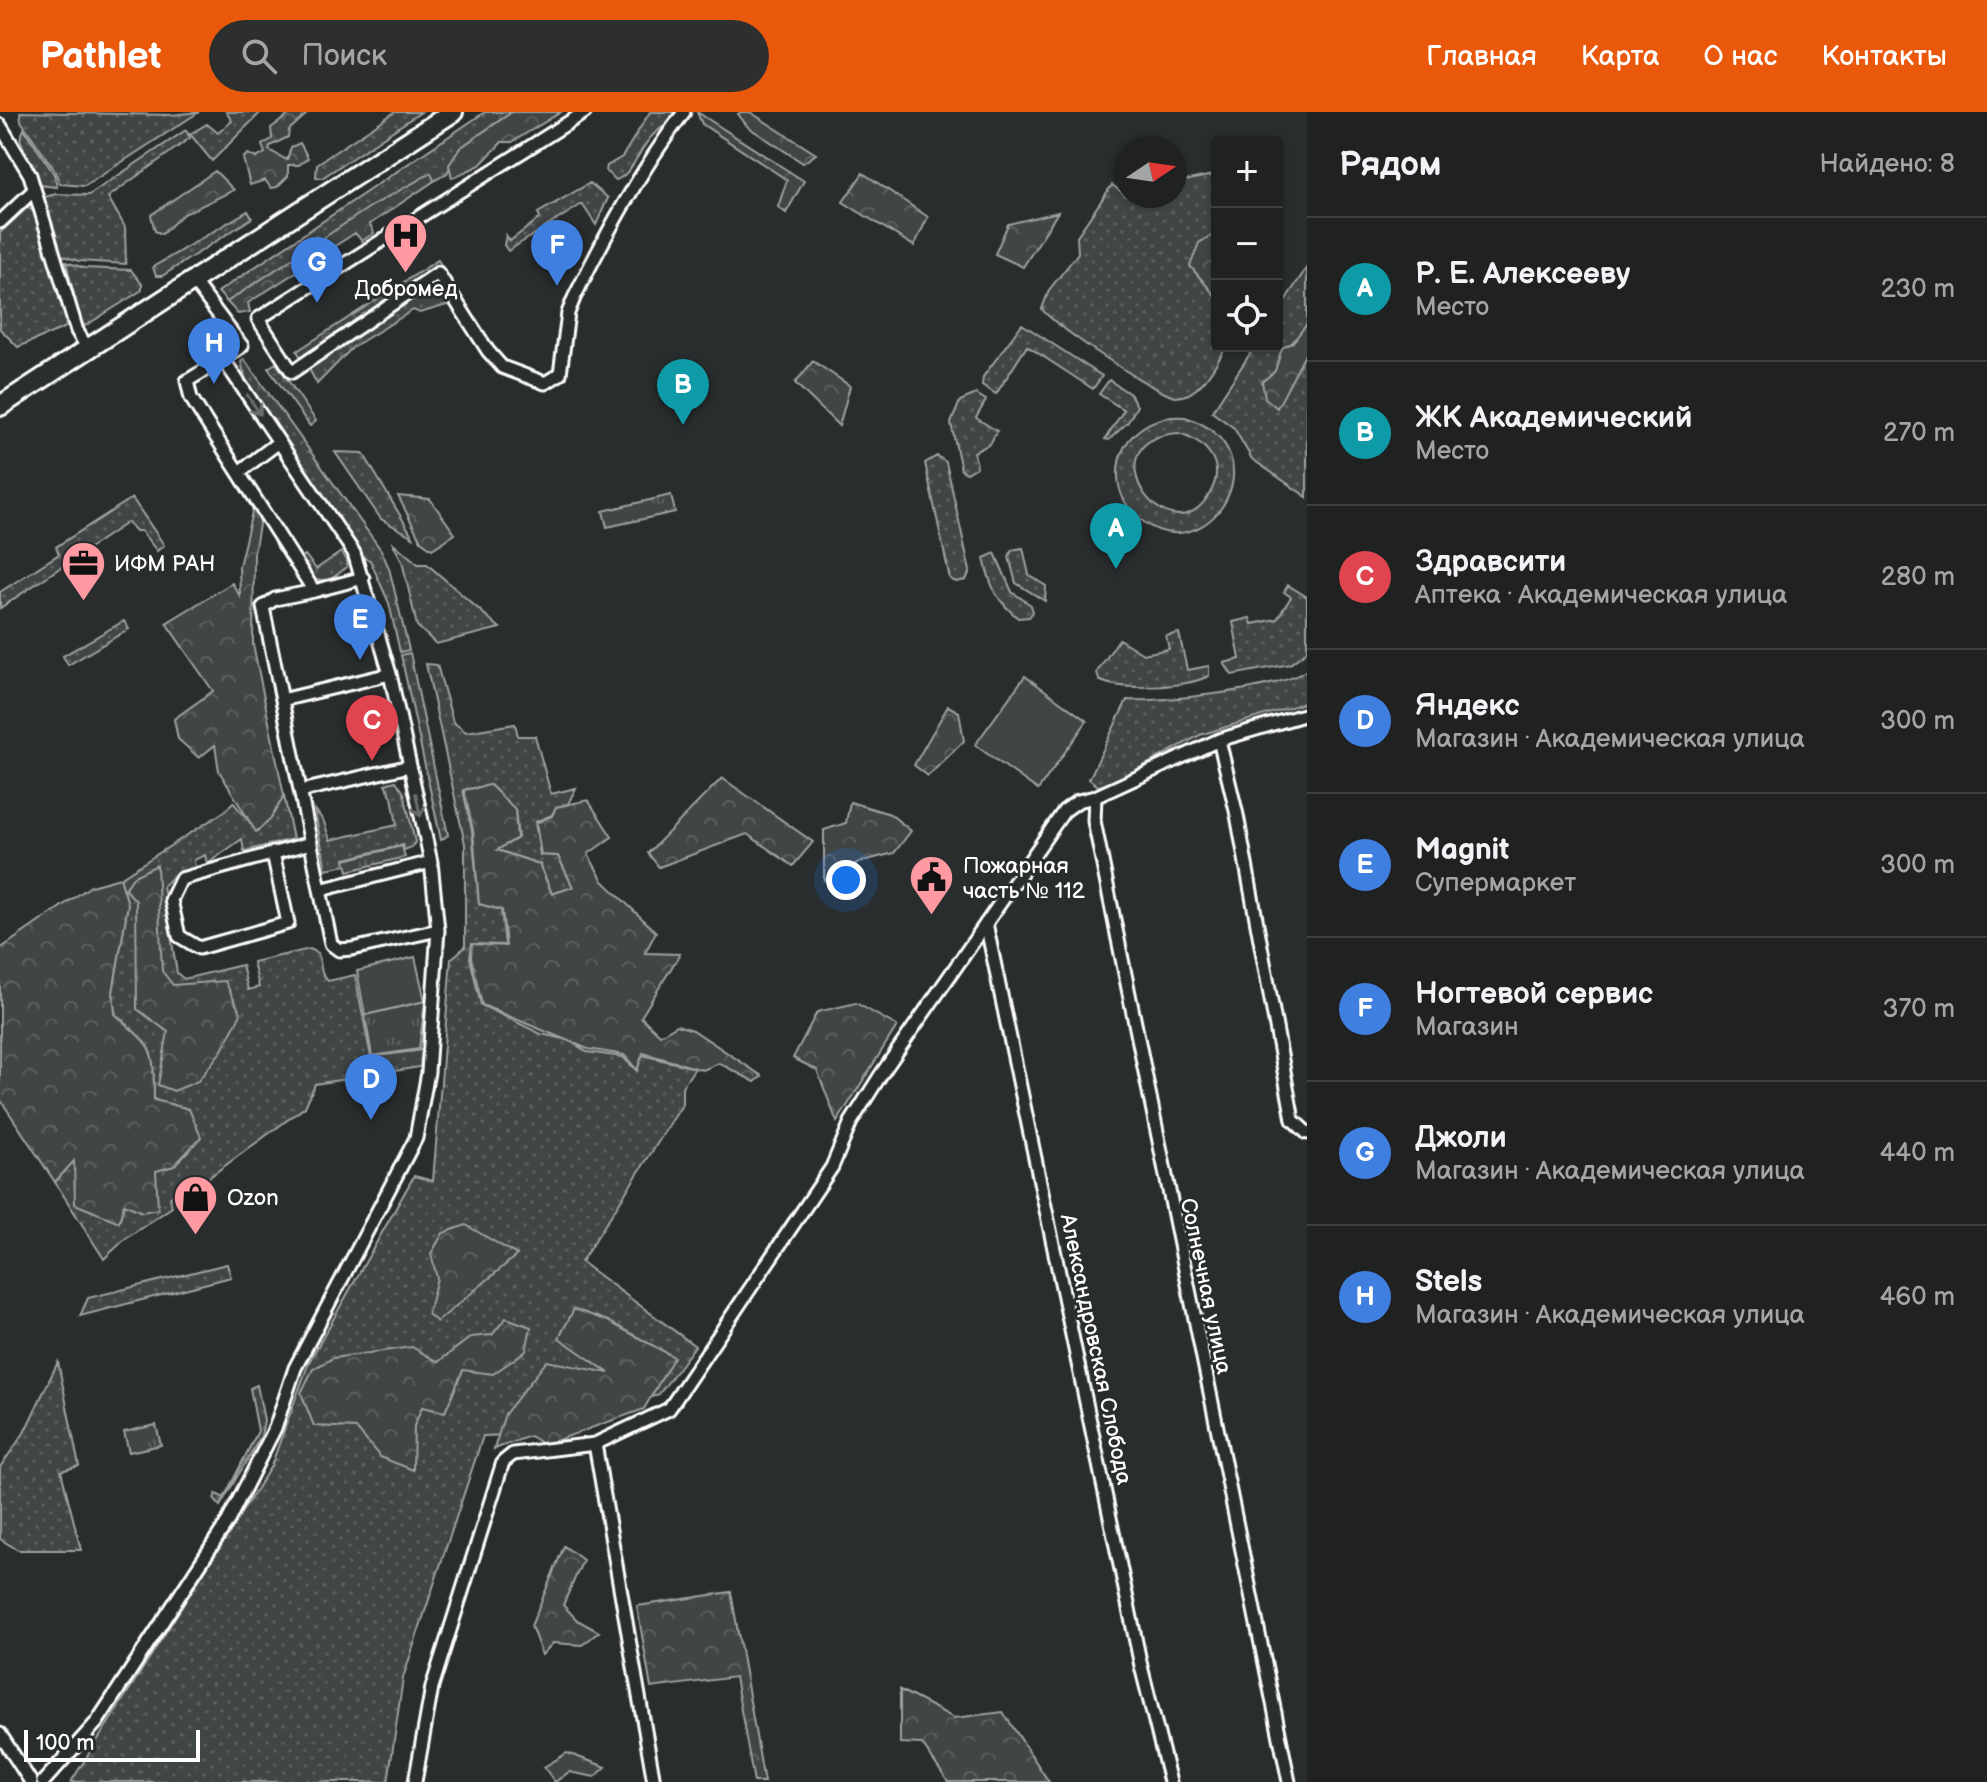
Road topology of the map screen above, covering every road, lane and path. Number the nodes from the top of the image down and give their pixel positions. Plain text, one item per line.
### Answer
1 (453, 112) edge
2 (585, 112) edge
3 (684, 112) edge
4 (0, 125) edge
5 (34, 190) junction
6 (0, 222) edge
7 (194, 282) junction
8 (88, 349) junction
9 (223, 359) junction
10 (0, 406) edge
11 (279, 442) junction
12 (239, 472) junction
13 (363, 578) junction
14 (314, 591) junction
15 (390, 674) junction
16 (282, 700) junction
17 (1307, 714) edge
18 (1219, 740) junction
19 (410, 766) junction
20 (301, 791) junction
21 (1095, 797) junction
22 (311, 843) junction
23 (273, 853) junction
24 (431, 862) junction
25 (320, 890) junction
26 (986, 923) junction
27 (438, 930) junction
28 (1302, 1130) edge
29 (595, 1444) junction
30 (0, 1734) edge
31 (31, 1782) edge
32 (43, 1782) edge
33 (415, 1782) edge
34 (654, 1782) edge
35 (1170, 1782) edge
36 (1289, 1782) edge

1 - 7 main road
2 - 3 street
4 - 5 street
5 - 6 street
5 - 8 street
7 - 8 main road
7 - 9 street
8 - 10 main road
9 -> 11 street
9 - 12 street
11 - 12 street
11 - 13 street
12 - 14 street
13 - 14 street
13 - 15 street
14 - 16 street
15 - 16 street
15 - 19 street
16 - 20 street
17 - 18 street
18 - 21 street
18 - 28 street
19 - 20 street
19 -> 24 street
20 - 22 street
21 - 26 street
21 - 36 street, Солнечная улица
22 - 23 street
22 - 25 street
23 - 23 street
24 - 25 street
24 - 27 street
25 - 27 street
26 - 29 street
26 - 35 street, Александровская Слобода
27 - 32 street
29 - 33 street
29 - 34 street
30 - 31 street

